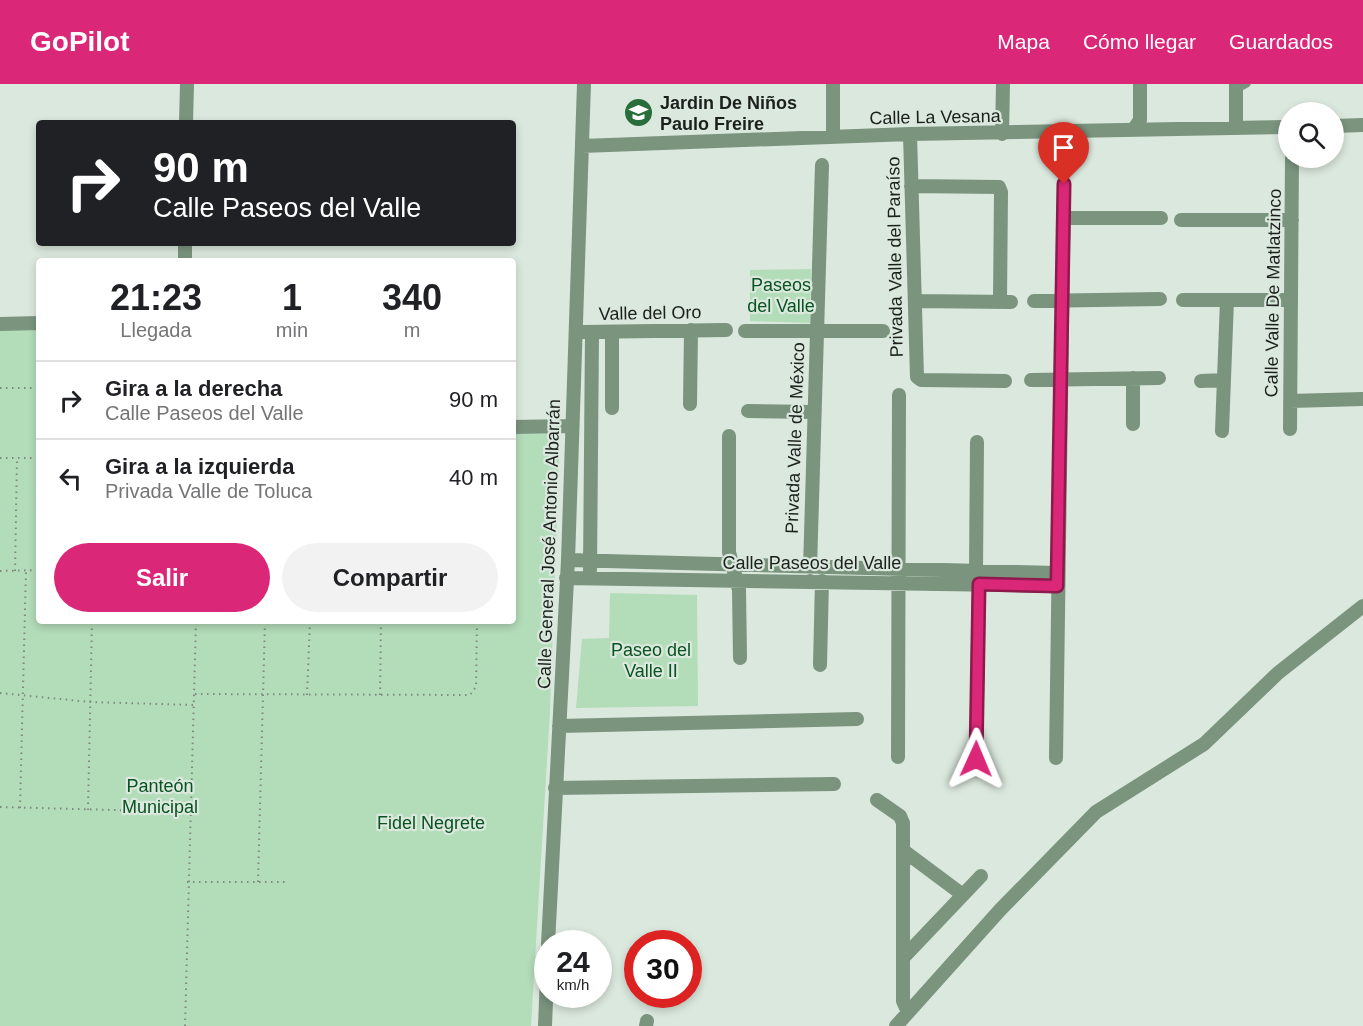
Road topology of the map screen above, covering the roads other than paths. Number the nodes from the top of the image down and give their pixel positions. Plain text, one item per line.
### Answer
1 (187, 84) edge
2 (584, 84) edge
3 (833, 84) edge
4 (1003, 84) edge
5 (1140, 84) edge
6 (1240, 86) edge
7 (186, 120) edge
8 (1363, 125) edge
9 (1344, 126) edge
10 (1278, 127) edge
11 (1236, 128) junction
12 (1134, 129) junction
13 (910, 134) junction
14 (1002, 134) junction
15 (833, 137) junction
16 (582, 146) junction
17 (822, 165) dead end
18 (1292, 168) edge
19 (1064, 184) dead end
20 (911, 186) junction
21 (1065, 218) junction
22 (1161, 218) dead end
23 (1181, 220) dead end
24 (1292, 220) junction
25 (1064, 299) junction
26 (1160, 299) dead end
27 (1183, 300) dead end
28 (1227, 300) junction
29 (1291, 300) junction
30 (915, 301) junction
31 (1034, 301) dead end
32 (36, 323) edge
33 (0, 324) edge
34 (691, 330) junction
35 (726, 330) dead end
36 (745, 331) dead end
37 (816, 331) junction
38 (883, 331) dead end
39 (575, 332) junction
40 (592, 333) junction
41 (612, 333) junction
42 (1133, 378) junction
43 (1159, 378) dead end
44 (1030, 380) dead end
45 (1061, 380) junction
46 (1224, 380) junction
47 (1005, 381) dead end
48 (1201, 381) dead end
49 (899, 395) dead end
50 (1363, 399) edge
51 (1290, 401) junction
52 (690, 404) dead end
53 (612, 408) dead end
54 (748, 411) dead end
55 (813, 412) junction
56 (1133, 424) dead end
57 (571, 426) junction
58 (516, 427) edge
59 (1290, 429) dead end
60 (1222, 431) dead end
61 (729, 436) dead end
62 (977, 442) dead end
63 (568, 560) junction
64 (590, 561) junction
65 (732, 566) junction
66 (810, 568) junction
67 (899, 576) junction
68 (566, 578) junction
69 (590, 578) junction
70 (977, 578) junction
71 (1057, 579) junction
72 (737, 581) junction
73 (822, 581) junction
74 (1363, 606) edge
75 (740, 658) dead end
76 (820, 665) dead end
77 (857, 719) dead end
78 (559, 726) junction
79 (898, 757) dead end
80 (1056, 758) dead end
81 (976, 759) dead end
82 (834, 784) dead end
83 (555, 788) junction
84 (877, 800) dead end
85 (904, 851) junction
86 (981, 876) dead end
87 (963, 895) junction
88 (549, 930) edge
89 (903, 958) junction
90 (545, 1008) edge
91 (908, 1012) junction
92 (544, 1026) edge
93 (896, 1026) edge

1 - 7 street
2 - 16 street, Calle General José Antonio Albarrán
3 - 15 street
4 - 14 street
5 - 12 street
6 - 11 street
8 - 9 street
10 - 11 street, Calle La Vesana
11 - 12 street, Calle La Vesana
12 - 14 street, Calle La Vesana
13 - 14 street, Calle La Vesana
13 - 15 street, Calle La Vesana
13 - 20 street, Privada Valle del Paraíso
15 - 16 street, Calle La Vesana
16 - 39 street, Calle General José Antonio Albarrán
17 - 37 street, Privada Valle de México
18 - 24 street, Calle Valle De Matlatzinco
19 - 21 street
20 - 30 street, Privada Valle del Paraíso
20 - 30 street
21 - 22 street
21 - 25 street
23 - 24 street
24 - 29 street, Calle Valle De Matlatzinco
25 - 26 street
25 - 31 street
25 - 45 street
27 - 28 street
28 - 29 street
28 - 46 street
29 - 51 street, Calle Valle De Matlatzinco
30 - 47 street, Privada Valle del Paraíso
32 - 33 street
34 - 35 street, Valle del Oro
34 - 41 street, Valle del Oro
34 - 52 street
36 - 37 street
37 - 38 street
37 - 55 street, Privada Valle de México
39 - 40 street, Valle del Oro
39 - 57 street, Calle General José Antonio Albarrán
40 - 41 street, Valle del Oro
40 - 64 street
41 - 53 street
42 - 43 street
42 - 45 street
42 - 56 street
44 - 45 street
45 - 71 street
46 - 48 street
46 - 60 street
49 - 67 street
50 - 51 street
51 - 59 street, Calle Valle De Matlatzinco
54 - 55 street
55 - 66 street, Privada Valle de México
57 - 58 street
57 - 63 street, Calle General José Antonio Albarrán
61 - 65 street
62 - 70 street
63 - 64 street, Calle Paseos del Valle
63 - 68 street, Calle General José Antonio Albarrán
64 - 65 street, Calle Paseos del Valle
64 - 69 street
65 - 66 street, Calle Paseos del Valle
65 - 72 street
66 - 67 street, Calle Paseos del Valle
67 - 70 street, Calle Paseos del Valle
67 - 73 street, Calle Paseos del Valle
67 - 79 street
68 - 69 street, Calle Paseos del Valle
68 - 78 street, Calle General José Antonio Albarrán
69 - 72 street, Calle Paseos del Valle
70 - 71 street, Calle Paseos del Valle
70 - 81 street
71 - 80 street
72 - 73 street, Calle Paseos del Valle
72 - 75 street
73 - 76 street
74 - 91 street
77 - 78 street
78 - 83 street, Calle General José Antonio Albarrán
82 - 83 street
83 - 88 street, Calle General José Antonio Albarrán
84 - 85 street
85 - 87 street
85 - 89 street
86 - 87 street
87 - 89 street
89 - 91 street
90 - 92 street
91 - 93 street

